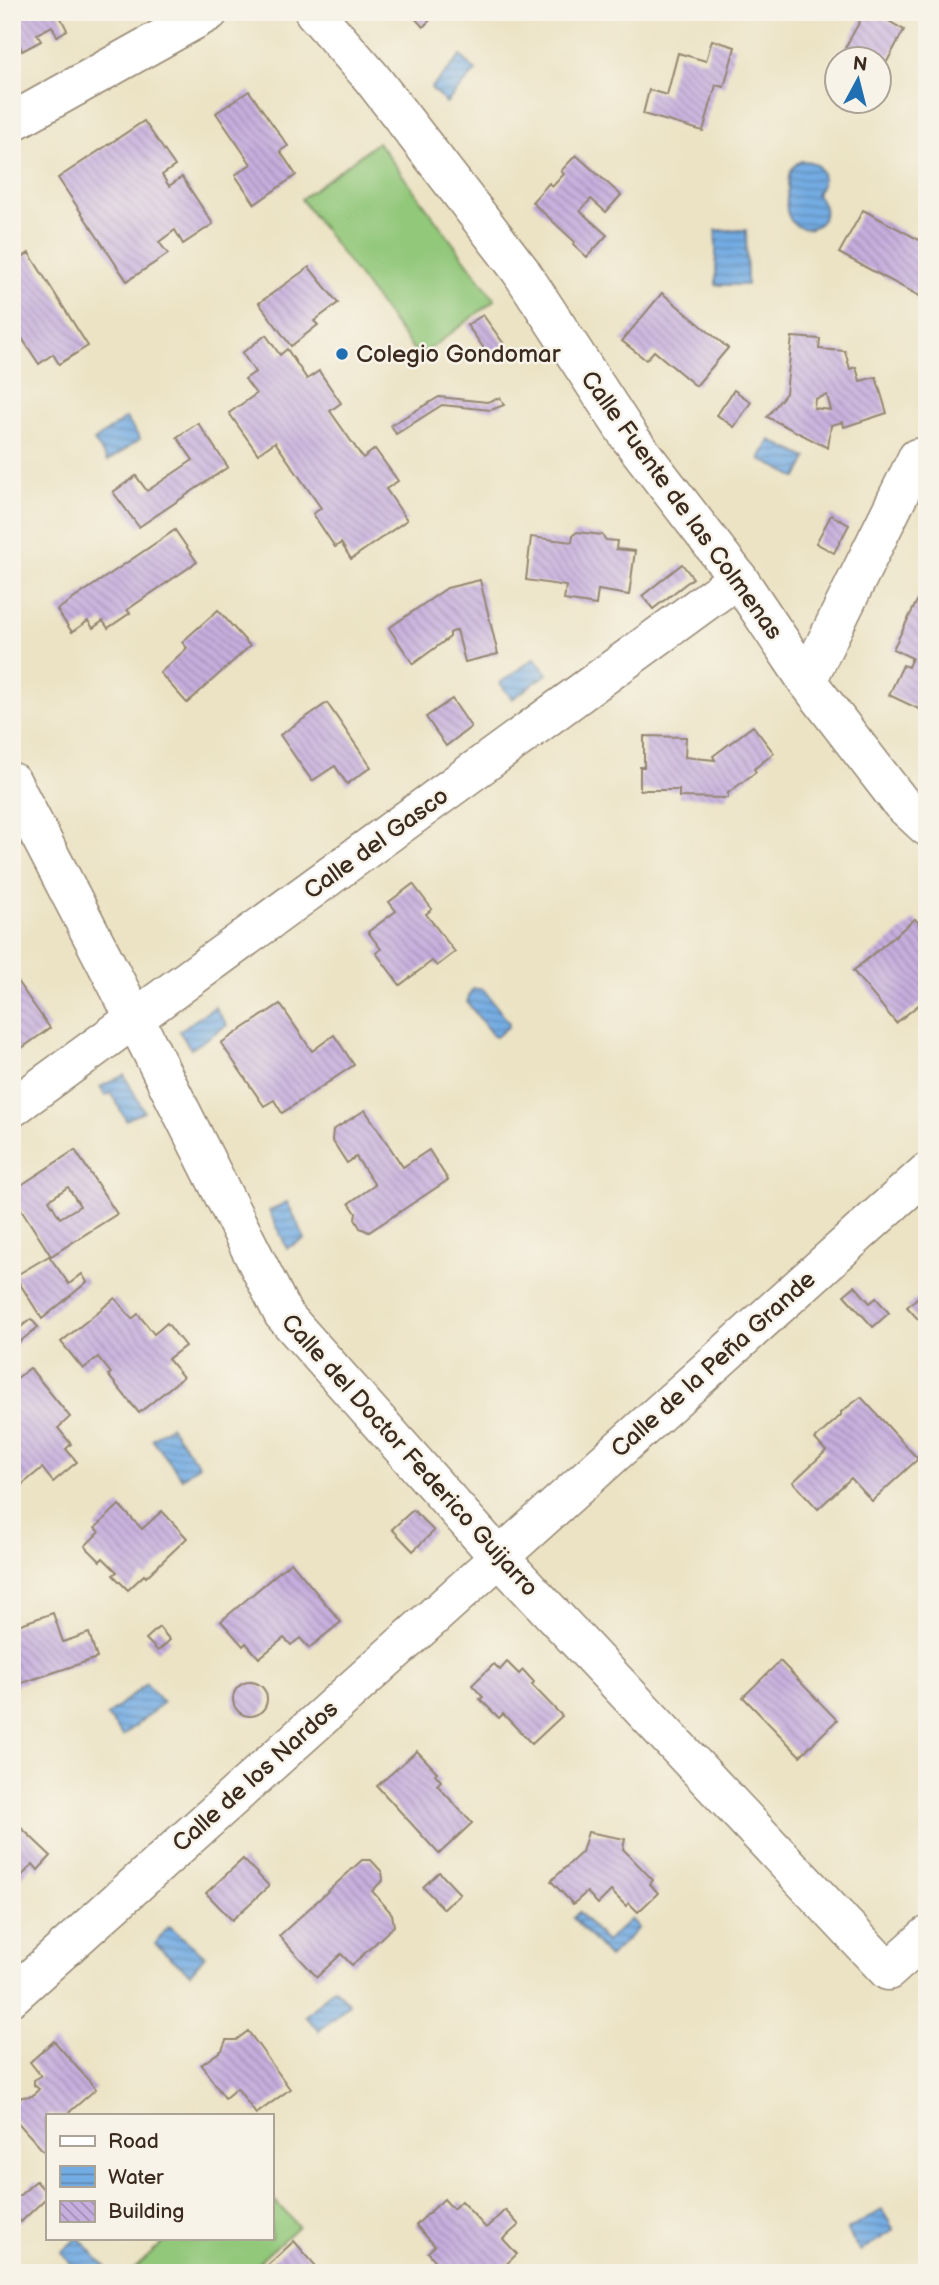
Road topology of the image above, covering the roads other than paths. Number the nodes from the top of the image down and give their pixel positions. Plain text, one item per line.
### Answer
1 (209, 12) edge
2 (314, 12) edge
3 (12, 122) edge
4 (917, 458) dead end
5 (738, 578) junction
6 (807, 681) junction
7 (12, 782) edge
8 (927, 827) edge
9 (135, 1019) junction
10 (12, 1108) edge
11 (927, 1172) edge
12 (498, 1556) junction
13 (927, 1936) edge
14 (12, 1996) edge

1 - 3 street
2 - 5 street, Calle Fuente de las Colmenas
4 - 6 street
5 - 6 street, Calle Fuente de las Colmenas
5 - 9 street, Calle del Gasco
6 - 8 street, Calle Fuente de las Colmenas
7 - 9 street, Calle del Doctor Federico Guijarro
9 - 10 street, Calle del Gasco
9 - 12 street, Calle del Doctor Federico Guijarro
11 - 12 street, Calle de la Peña Grande
12 - 13 street, Calle del Doctor Federico Guijarro
12 - 14 street, Calle de los Nardos

